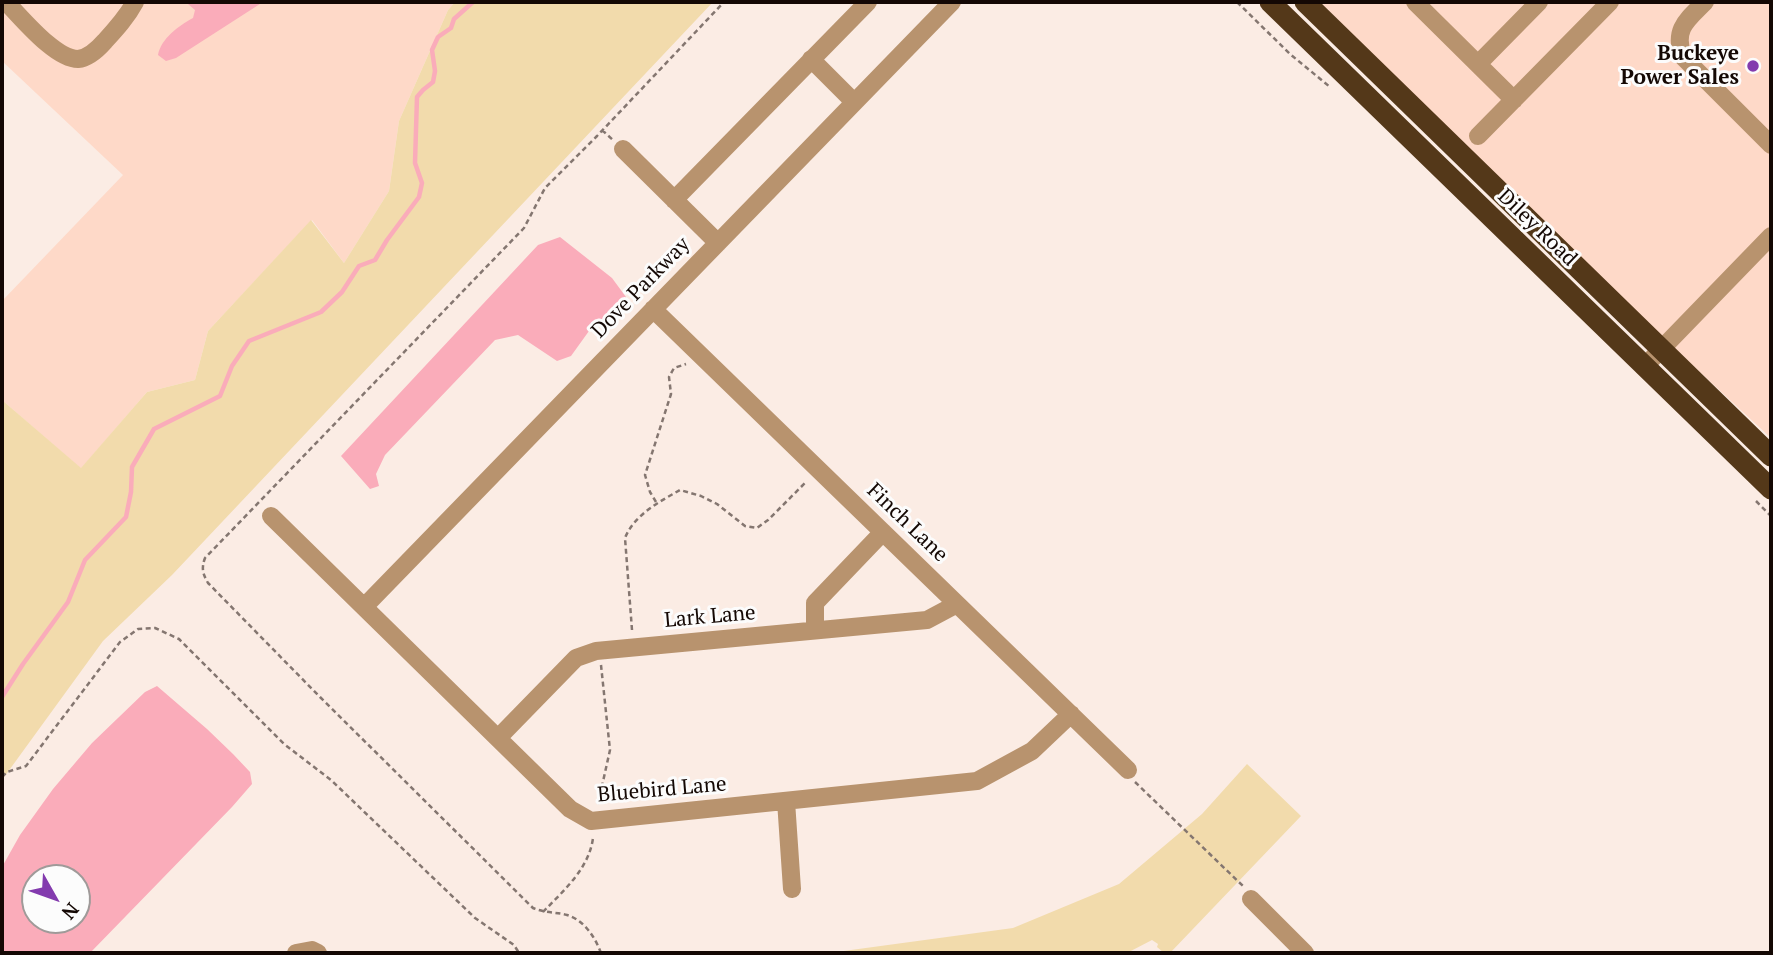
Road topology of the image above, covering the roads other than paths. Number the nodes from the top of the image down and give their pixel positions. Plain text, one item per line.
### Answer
1 (6, 2) edge
2 (135, 2) edge
3 (867, 2) edge
4 (952, 2) edge
5 (1270, 2) edge
6 (1306, 2) edge
7 (1415, 2) edge
8 (1539, 2) edge
9 (1610, 2) edge
10 (1705, 2) edge
11 (811, 59) junction
12 (1478, 64) junction
13 (1514, 100) junction
14 (854, 102) junction
15 (1478, 136) dead end
16 (1771, 145) edge
17 (623, 149) dead end
18 (674, 200) junction
19 (1771, 236) edge
20 (718, 243) junction
21 (653, 309) junction
22 (1662, 349) junction
23 (1644, 367) junction
24 (1771, 456) edge
25 (1771, 489) edge
26 (271, 516) dead end
27 (883, 532) junction
28 (957, 604) junction
29 (364, 607) junction
30 (815, 630) junction
31 (1071, 714) junction
32 (498, 738) junction
33 (1128, 770) road end
34 (786, 801) junction
35 (792, 889) dead end
36 (1251, 900) road end
37 (296, 953) edge
38 (318, 953) edge
39 (1305, 953) edge

1 - 2 street
3 - 11 street
4 - 14 street, Dove Parkway
5 - 23 highway, Diley Road
6 - 22 highway, Diley Road
7 - 12 street
8 - 12 street
9 - 13 street
10 - 16 street
11 - 14 street
11 - 18 street
12 - 13 street
13 - 15 street
14 - 20 street, Dove Parkway
17 - 18 street
18 - 20 street
19 - 22 street
20 - 21 street, Dove Parkway
21 - 27 street, Finch Lane
21 - 29 street, Dove Parkway
22 - 23 street
22 - 24 highway, Diley Road
23 - 25 highway, Diley Road
26 - 29 street, Bluebird Lane
27 - 28 street, Finch Lane
27 - 30 street
28 - 30 street, Lark Lane
28 - 31 street, Finch Lane
29 - 32 street, Bluebird Lane
30 - 32 street, Lark Lane
31 - 33 street, Finch Lane
31 - 34 street, Bluebird Lane
32 - 34 street, Bluebird Lane
34 - 35 street
36 - 39 street
37 - 38 street

